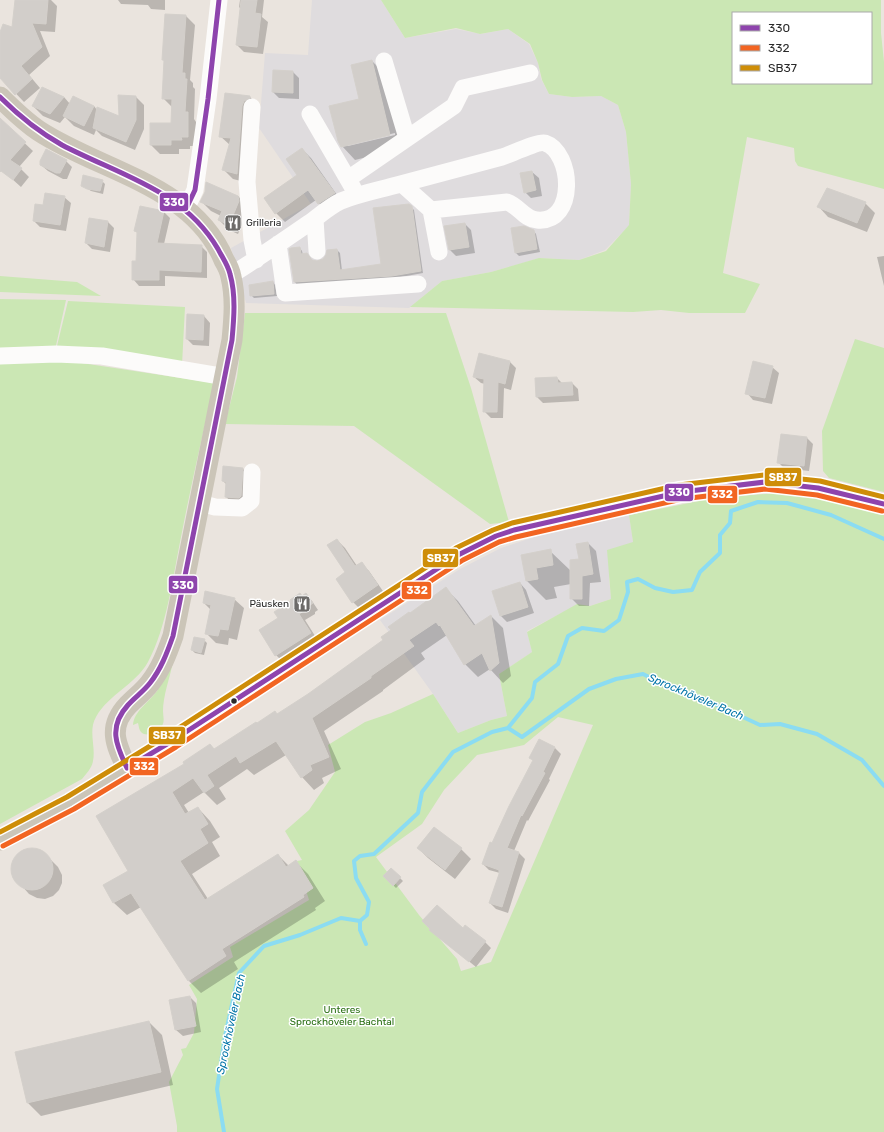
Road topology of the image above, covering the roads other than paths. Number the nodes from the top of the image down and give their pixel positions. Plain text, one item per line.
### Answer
1 (219, 0) edge
2 (384, 61) dead end
3 (530, 73) dead end
4 (0, 97) edge
5 (252, 106) dead end
6 (310, 114) dead end
7 (407, 138) junction
8 (348, 179) junction
9 (402, 184) junction
10 (358, 196) junction
11 (186, 209) junction
12 (432, 210) junction
13 (314, 219) junction
14 (278, 244) junction
15 (317, 252) dead end
16 (439, 252) dead end
17 (256, 260) junction
18 (231, 275) junction
19 (418, 284) dead end
20 (0, 356) edge
21 (226, 377) junction
22 (252, 472) dead end
23 (200, 503) junction
24 (884, 504) edge
25 (127, 768) junction
26 (0, 840) edge

1 - 11 street
2 - 7 street
3 - 7 street
4 - 11 main road
5 - 17 street
6 - 8 street
7 - 8 street
8 - 10 street
9 - 10 street
9 - 12 street
9 - 12 street
10 - 13 street
11 - 18 main road
12 - 16 street
13 - 14 street
13 - 15 street
14 - 17 street
14 - 19 street
17 - 18 street
18 - 21 main road
20 - 21 street
21 - 23 main road
22 - 23 street
23 - 25 main road
24 - 25 main road
25 - 26 main road

